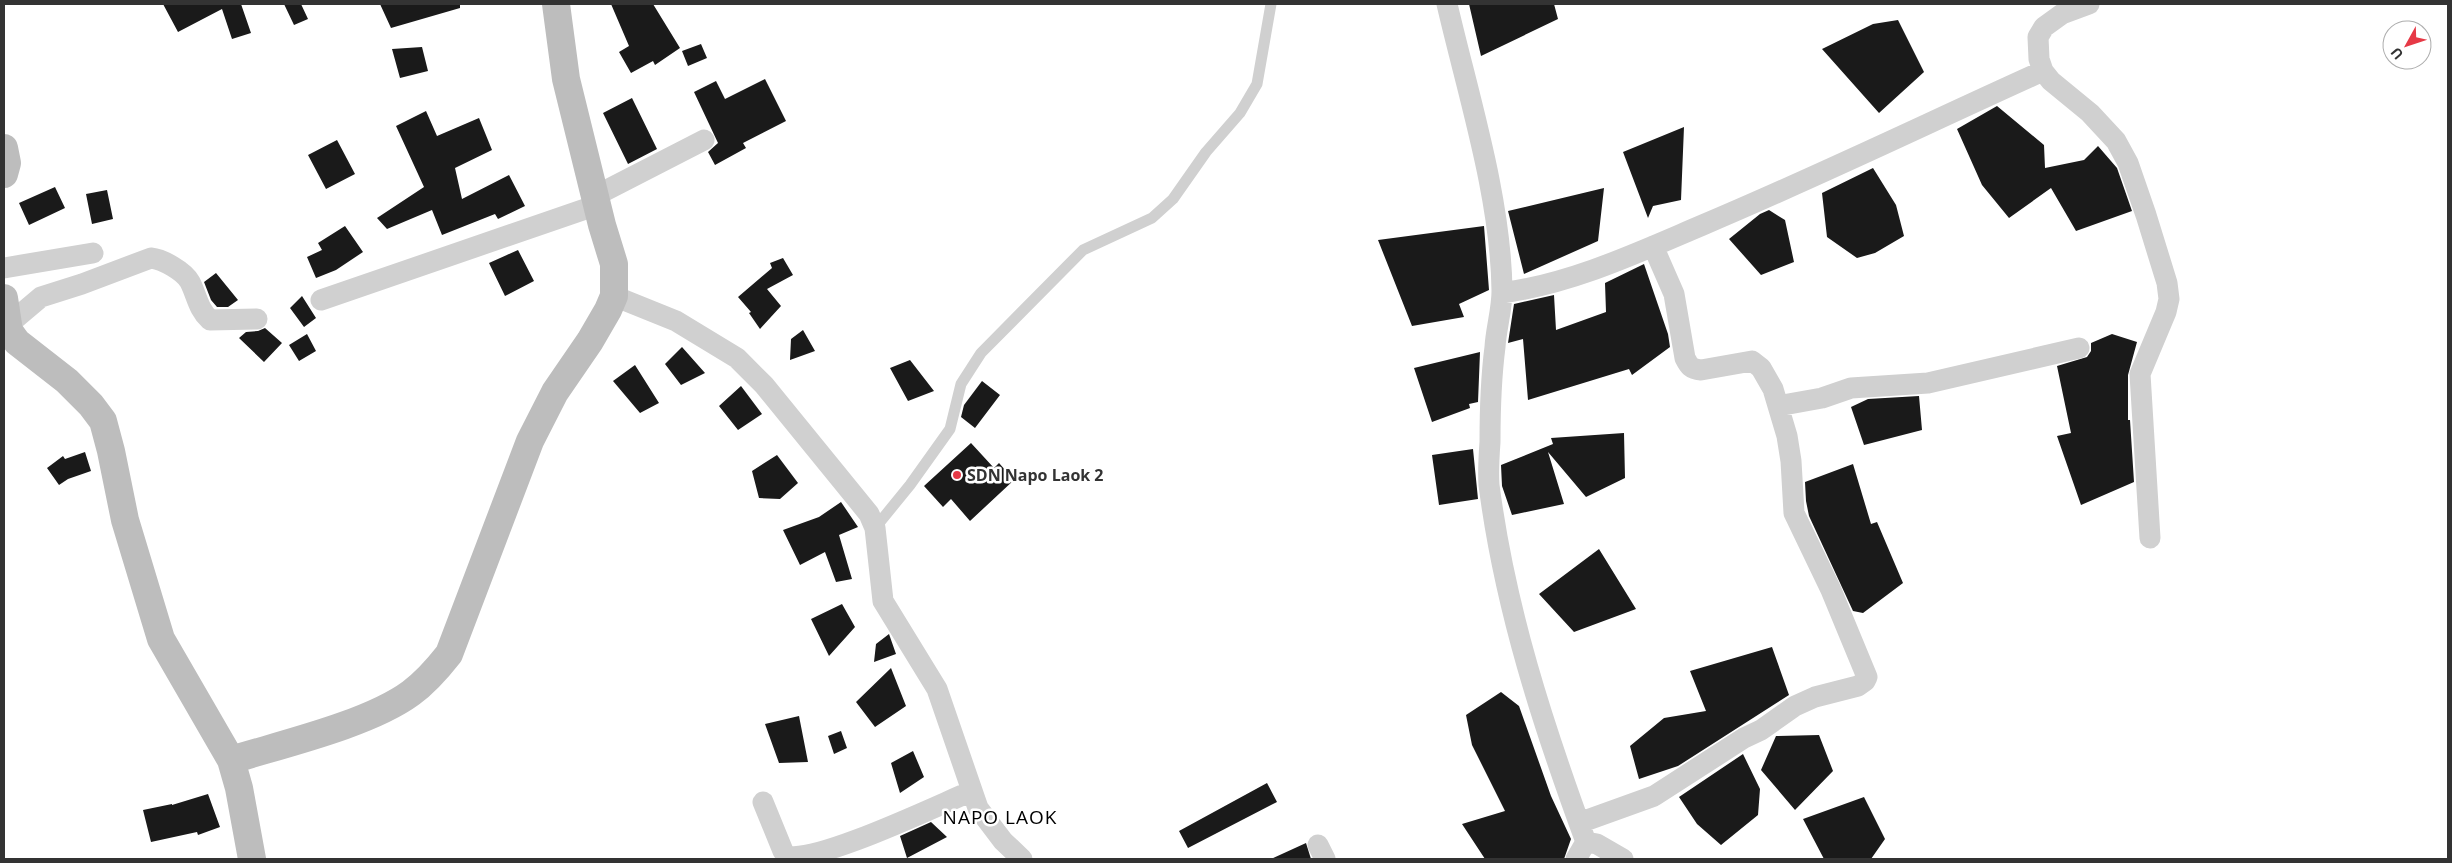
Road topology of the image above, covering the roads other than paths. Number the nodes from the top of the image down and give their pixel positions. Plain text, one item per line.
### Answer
1 (556, 4) edge
2 (1272, 4) edge
3 (1447, 4) edge
4 (2089, 4) edge
5 (2043, 71) junction
6 (704, 140) dead end
7 (4, 148) edge
8 (4, 174) edge
9 (596, 201) junction
10 (1653, 246) junction
11 (93, 253) dead end
12 (4, 268) edge
13 (1502, 293) junction
14 (614, 296) junction
15 (321, 300) dead end
16 (6, 311) edge
17 (258, 319) dead end
18 (2079, 348) dead end
19 (1778, 406) junction
20 (875, 528) junction
21 (2150, 538) dead end
22 (231, 760) junction
23 (972, 791) junction
24 (763, 802) dead end
25 (1580, 841) edge
26 (252, 859) edge
27 (1022, 859) edge
28 (1623, 859) edge

1 - 9 street
2 - 20 lane
3 - 13 street
4 - 5 street
5 - 10 street
5 - 21 street
6 - 9 street
7 - 8 street
9 - 14 street
9 - 15 street
10 - 13 street
10 - 19 street
11 - 12 street
13 - 25 street
14 - 20 street
14 - 22 street
16 - 17 street
16 - 22 street
18 - 19 street
19 - 25 street
20 - 23 street
22 - 26 street
23 - 24 street
23 - 27 street
25 - 28 street

